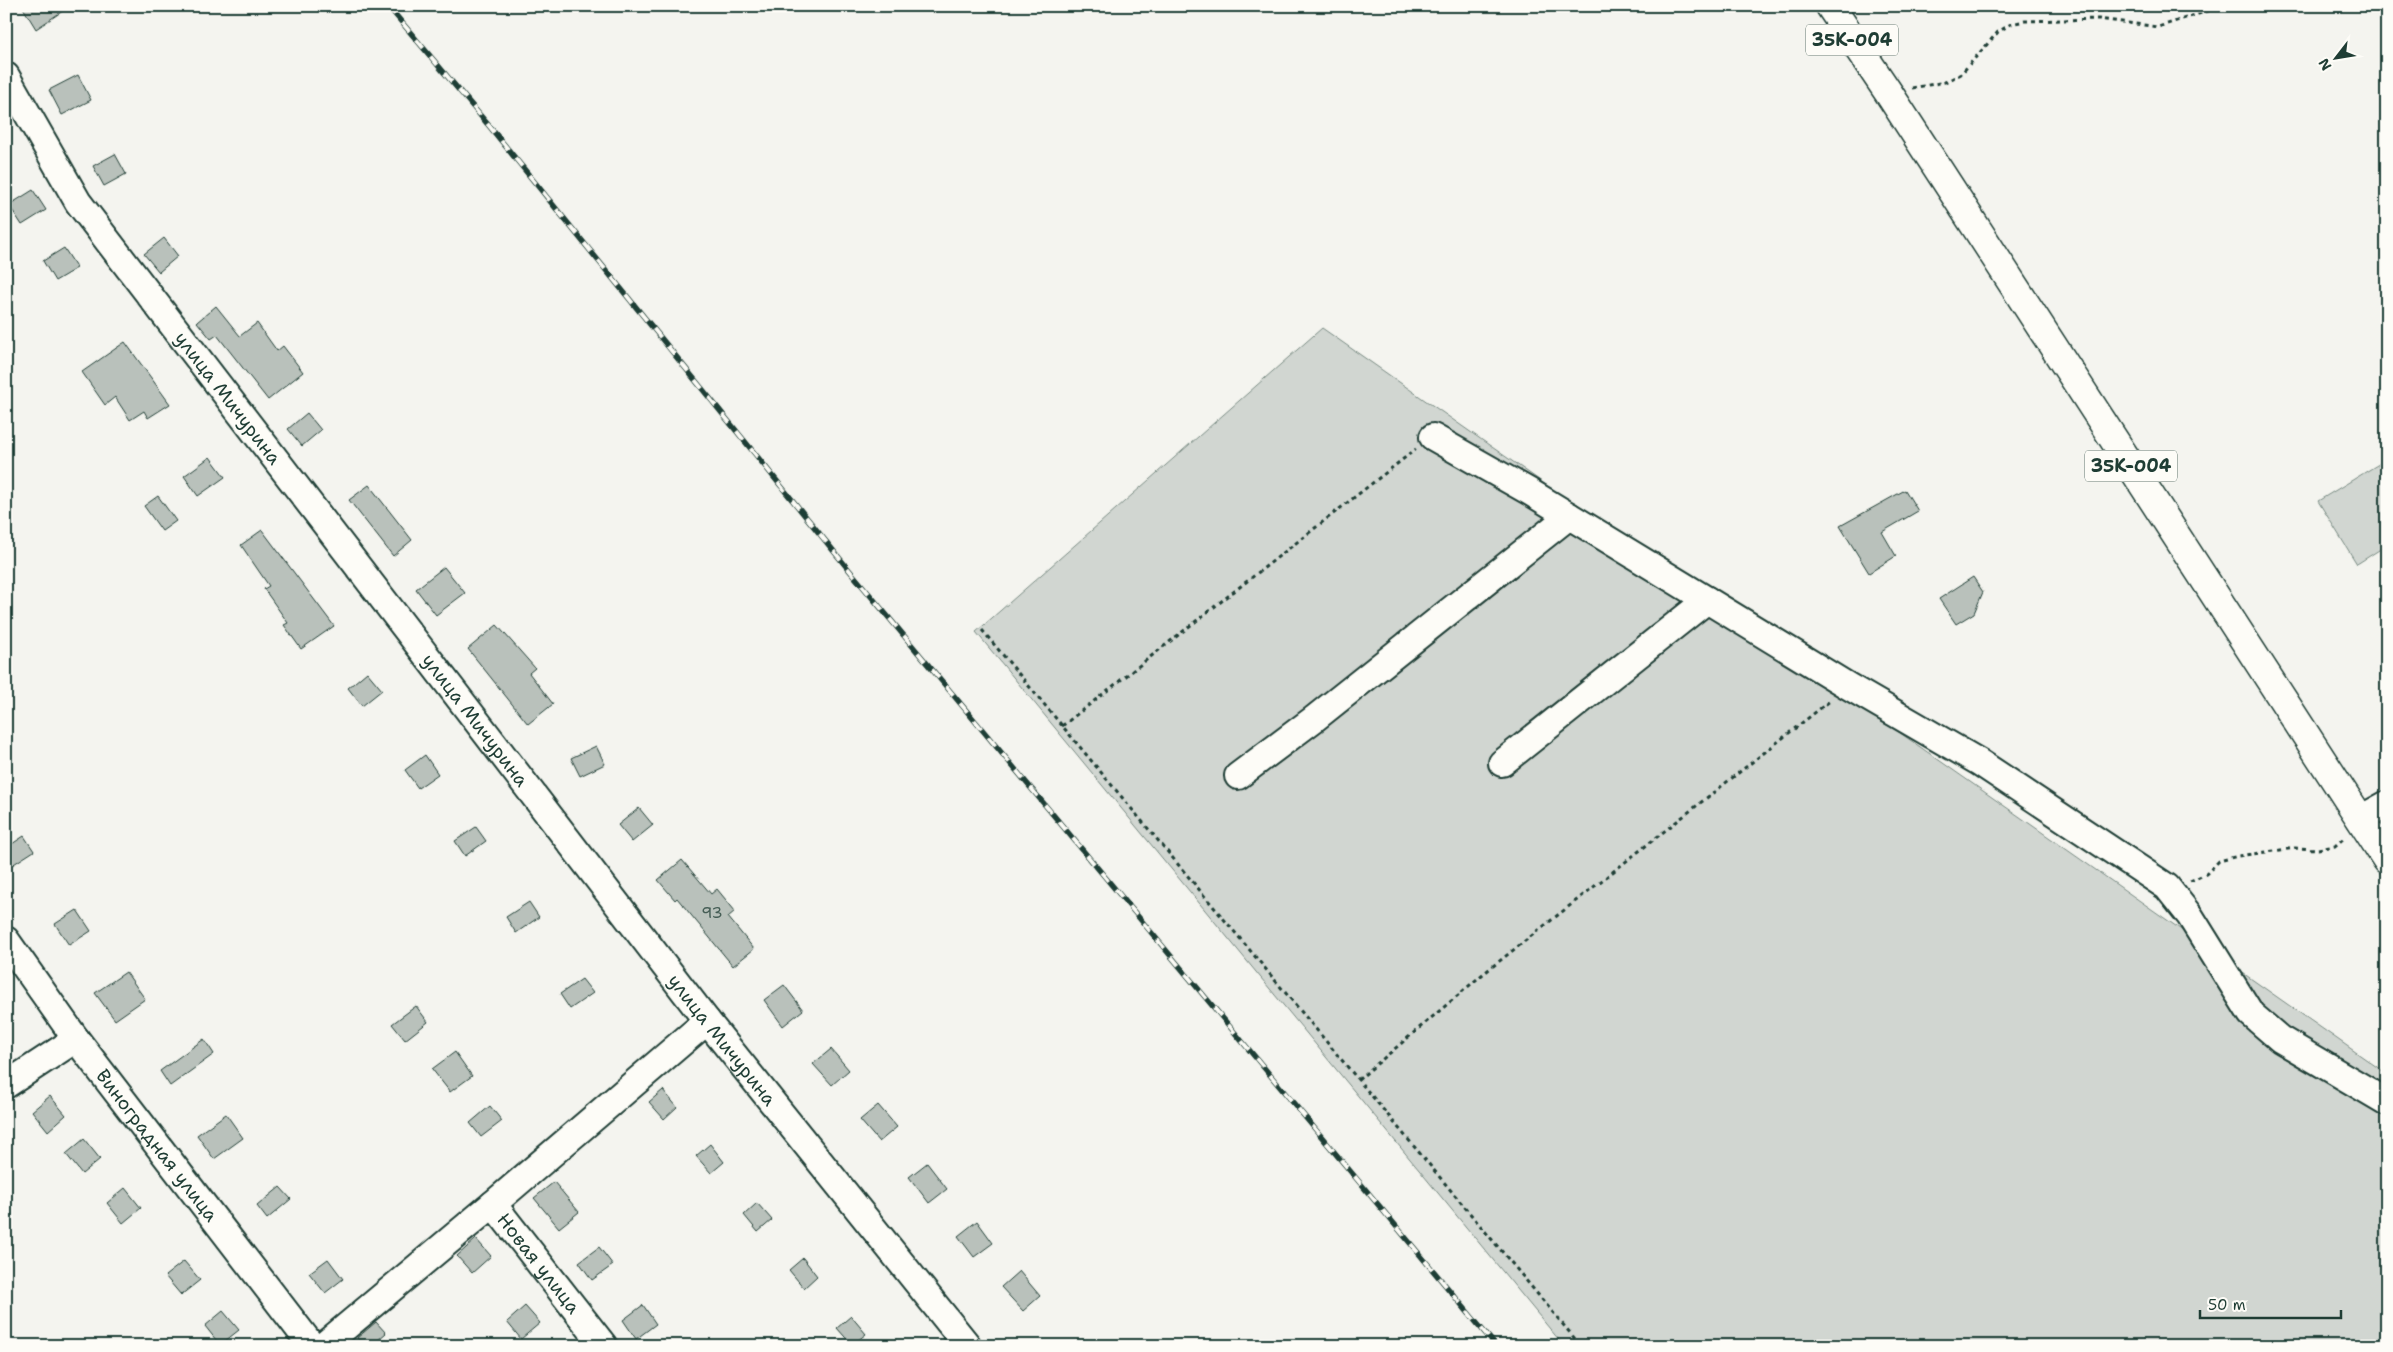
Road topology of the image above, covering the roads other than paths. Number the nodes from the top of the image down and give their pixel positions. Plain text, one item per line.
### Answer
1 (1830, 6) edge
2 (6, 76) edge
3 (1433, 437) road end
4 (1569, 516) junction
5 (1706, 600) junction
6 (1502, 763) dead end
7 (1238, 776) dead end
8 (2387, 804) edge
9 (2360, 819) junction
10 (2387, 860) edge
11 (6, 940) edge
12 (707, 1021) junction
13 (76, 1038) junction
14 (6, 1086) edge
15 (2387, 1102) edge
16 (493, 1204) junction
17 (312, 1346) edge
18 (323, 1346) edge
19 (604, 1346) edge
20 (968, 1346) edge

1 - 9 main road, 35К-004
2 - 12 street, улица Мичурина
3 - 4 street
4 - 5 street
4 - 7 street
5 - 6 street
5 - 15 street
8 - 9 street
9 - 10 main road, 35К-004
11 - 13 street, Виноградная улица
12 - 16 street
12 - 20 street, улица Мичурина
13 - 14 street
13 - 17 street, Виноградная улица
16 - 18 street
16 - 19 street, Новая улица

